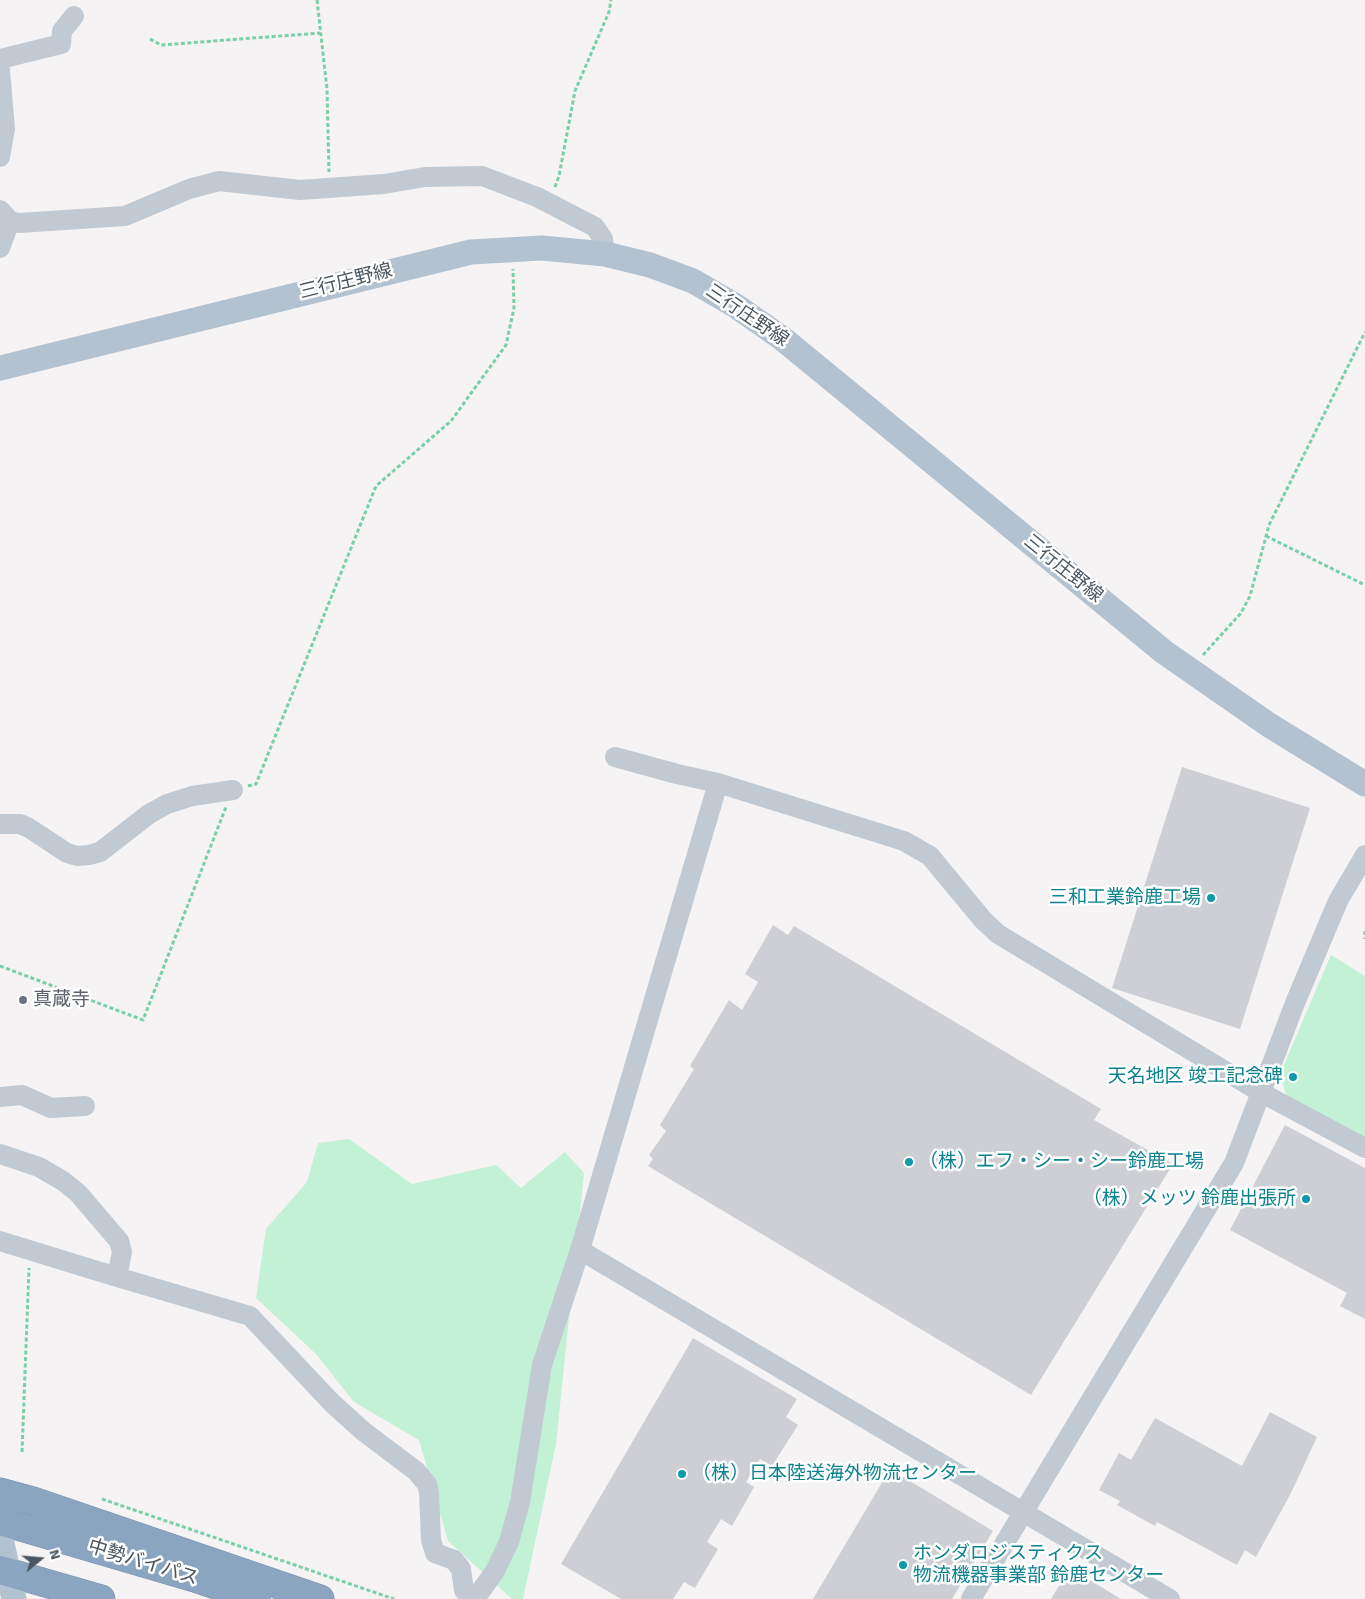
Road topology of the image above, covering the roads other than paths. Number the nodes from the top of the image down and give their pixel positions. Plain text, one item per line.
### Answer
1 (74, 16) dead end
2 (0, 59) edge
3 (0, 70) edge
4 (0, 157) edge
5 (5, 216) edge
6 (0, 248) edge
7 (605, 254) junction
8 (0, 368) edge
9 (615, 756) dead end
10 (718, 783) junction
11 (1365, 784) edge
12 (233, 790) road end
13 (0, 824) edge
14 (1365, 855) edge
15 (1260, 1092) junction
16 (0, 1097) edge
17 (85, 1106) dead end
18 (1365, 1148) edge
19 (0, 1154) edge
20 (0, 1241) edge
21 (580, 1250) junction
22 (117, 1277) junction
23 (0, 1492) edge
24 (1023, 1512) junction
25 (0, 1521) edge
26 (0, 1534) edge
27 (4, 1571) edge
28 (14, 1599) edge
29 (101, 1599) edge
30 (256, 1599) edge
31 (320, 1599) edge
32 (474, 1599) edge
33 (971, 1599) edge
34 (1170, 1599) edge

1 - 2 street
3 - 4 street
5 - 6 street
5 - 7 street
7 - 8 main road, 三行庄野線
7 - 11 main road, 三行庄野線
9 - 10 street
10 - 15 street
10 - 21 street
12 - 13 street
14 - 15 street
15 - 18 street
15 - 24 street
16 - 17 street
19 - 22 street
20 - 22 street
21 - 24 street
21 - 32 street
22 - 32 street
23 - 31 highway
24 - 33 street
24 - 34 street
25 - 30 highway, 中勢バイパス
26 - 27 main road
27 - 28 main road
27 - 29 highway

